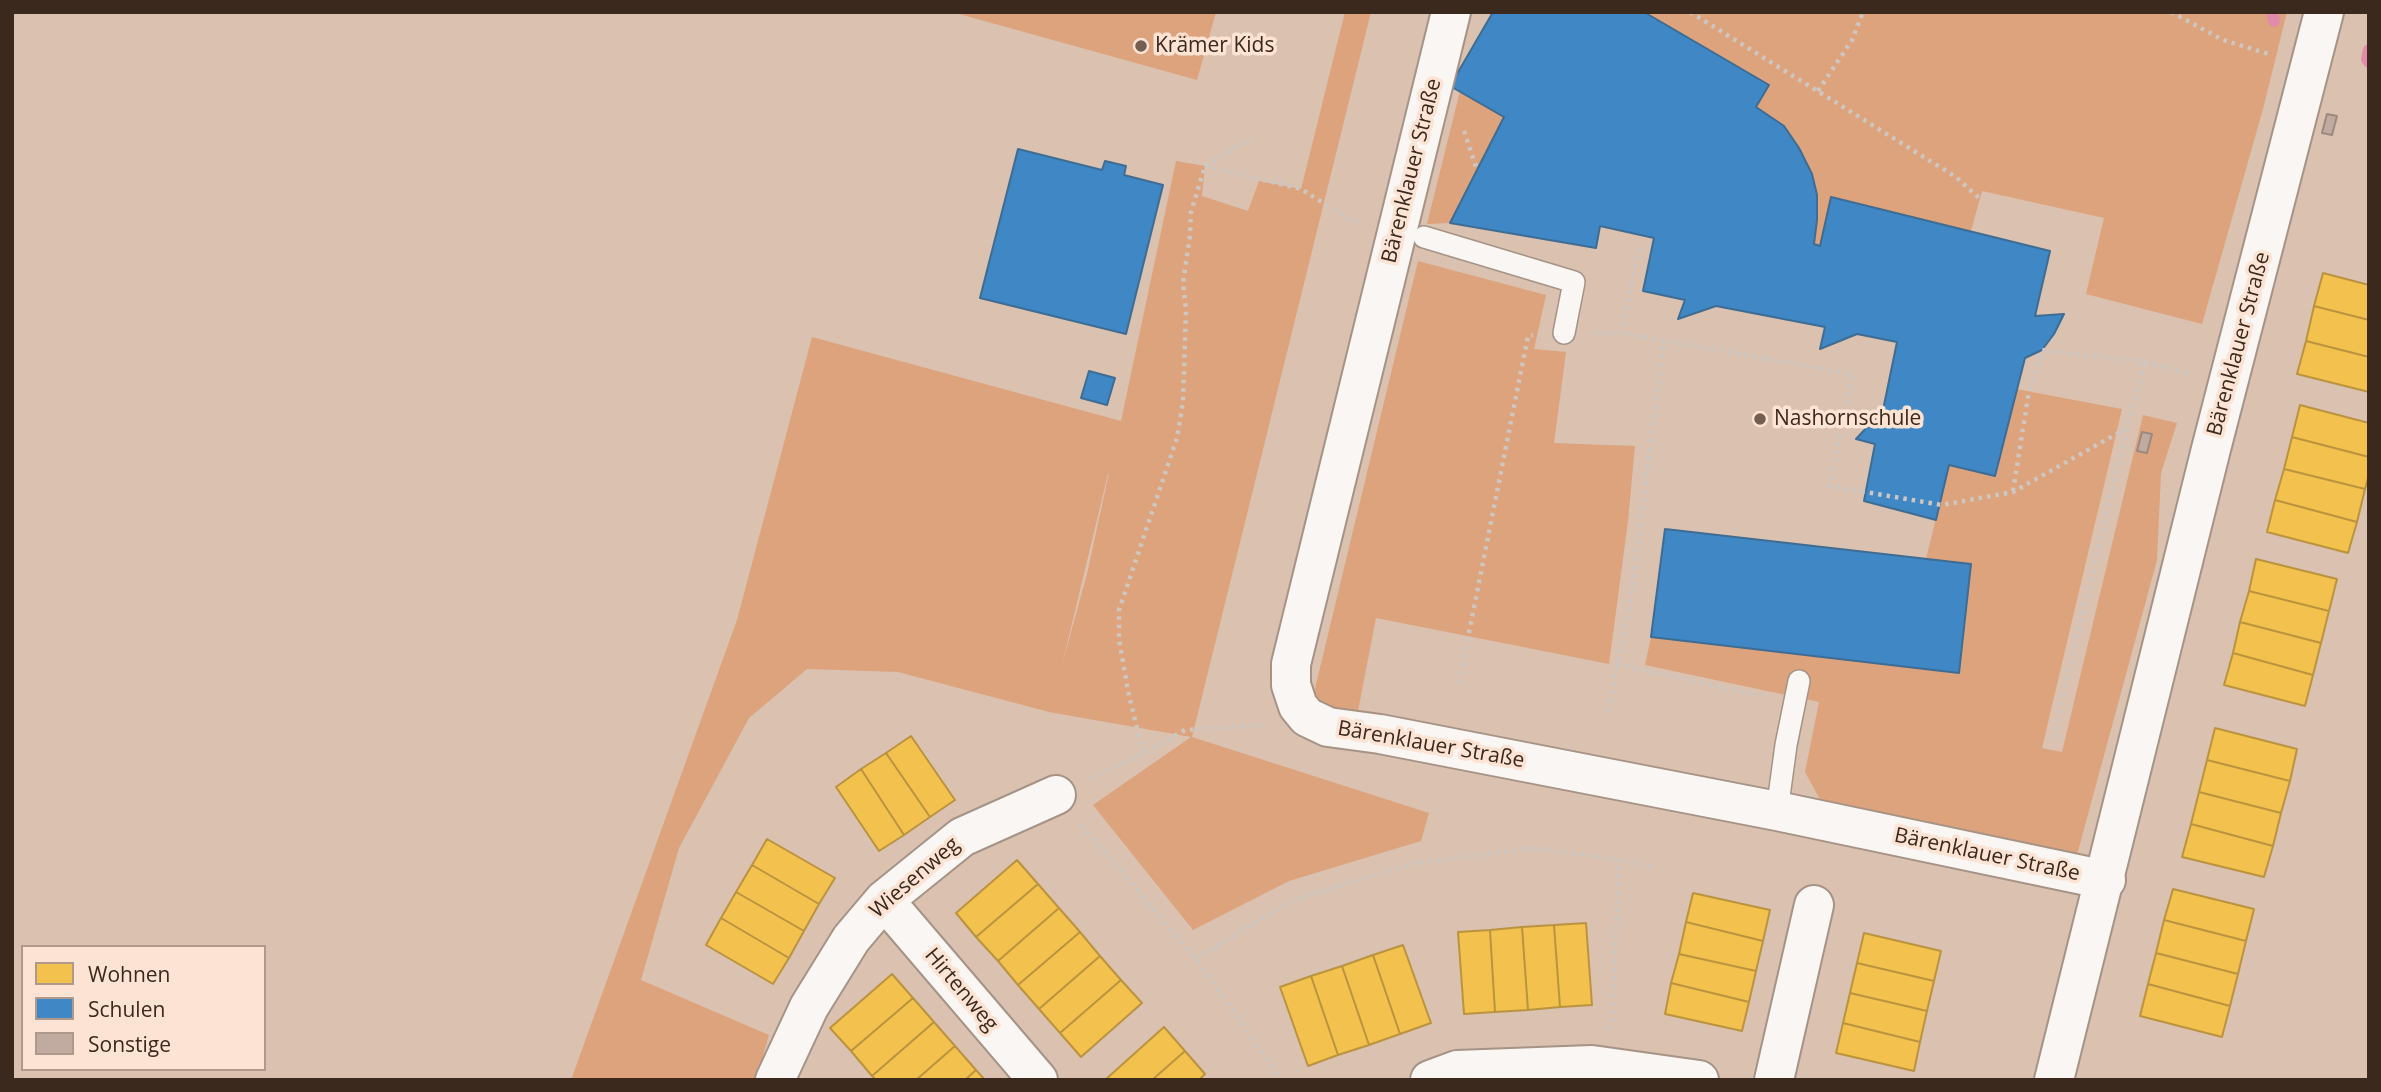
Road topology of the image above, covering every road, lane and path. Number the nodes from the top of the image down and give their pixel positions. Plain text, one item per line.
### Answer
1 (1451, 12) edge
2 (1690, 12) edge
3 (1863, 12) edge
4 (2171, 12) edge
5 (2324, 12) edge
6 (2310, 67) junction
7 (1818, 91) junction
8 (1251, 139) dead end
9 (1205, 166) junction
10 (1979, 198) dead end
11 (1411, 233) junction
12 (1639, 248) dead end
13 (1621, 333) junction
14 (1564, 334) junction
15 (1664, 341) junction
16 (2145, 362) junction
17 (2229, 383) junction
18 (2127, 428) junction
19 (2013, 492) junction
20 (1617, 664) junction
21 (1799, 681) dead end
22 (1459, 683) dead end
23 (1795, 703) junction
24 (1608, 711) dead end
25 (2053, 738) dead end
26 (1146, 752) dead end
27 (1056, 794) joint
28 (1777, 811) junction
29 (1619, 860) junction
30 (1651, 867) dead end
31 (2105, 880) junction
32 (884, 900) junction
33 (1814, 905) dead end
34 (1195, 958) junction
35 (1592, 1065) junction
36 (775, 1080) edge
37 (1038, 1080) edge
38 (1282, 1080) edge
39 (1430, 1080) edge
40 (1699, 1080) edge
41 (1774, 1080) edge
42 (2054, 1080) edge

1 - 11 street, Bärenklauer Straße
2 - 7 path
3 - 7 path
4 - 6 path
5 - 6 street, Bärenklauer Straße
6 - 17 street, Bärenklauer Straße
7 - 10 path
8 - 9 path
9 - 11 path
9 - 26 path
11 - 14 lane
11 - 28 street, Bärenklauer Straße
12 - 13 path
13 - 14 path
13 - 15 path
14 - 22 path
15 - 19 path
15 - 20 path
16 - 17 path
16 - 18 path
16 - 19 path
17 - 31 street, Bärenklauer Straße
18 - 19 path
18 - 25 path
20 - 23 path
20 - 24 path
21 - 23 lane
23 - 28 lane
27 - 32 street, Wiesenweg
27 - 34 path
28 - 31 street, Bärenklauer Straße
29 - 30 path
29 - 34 path
29 - 35 path
31 - 42 street, Bärenklauer Straße
32 - 36 street, Wiesenweg
32 - 37 street, Hirtenweg
33 - 41 street
34 - 38 path
35 - 39 street
35 - 40 street

